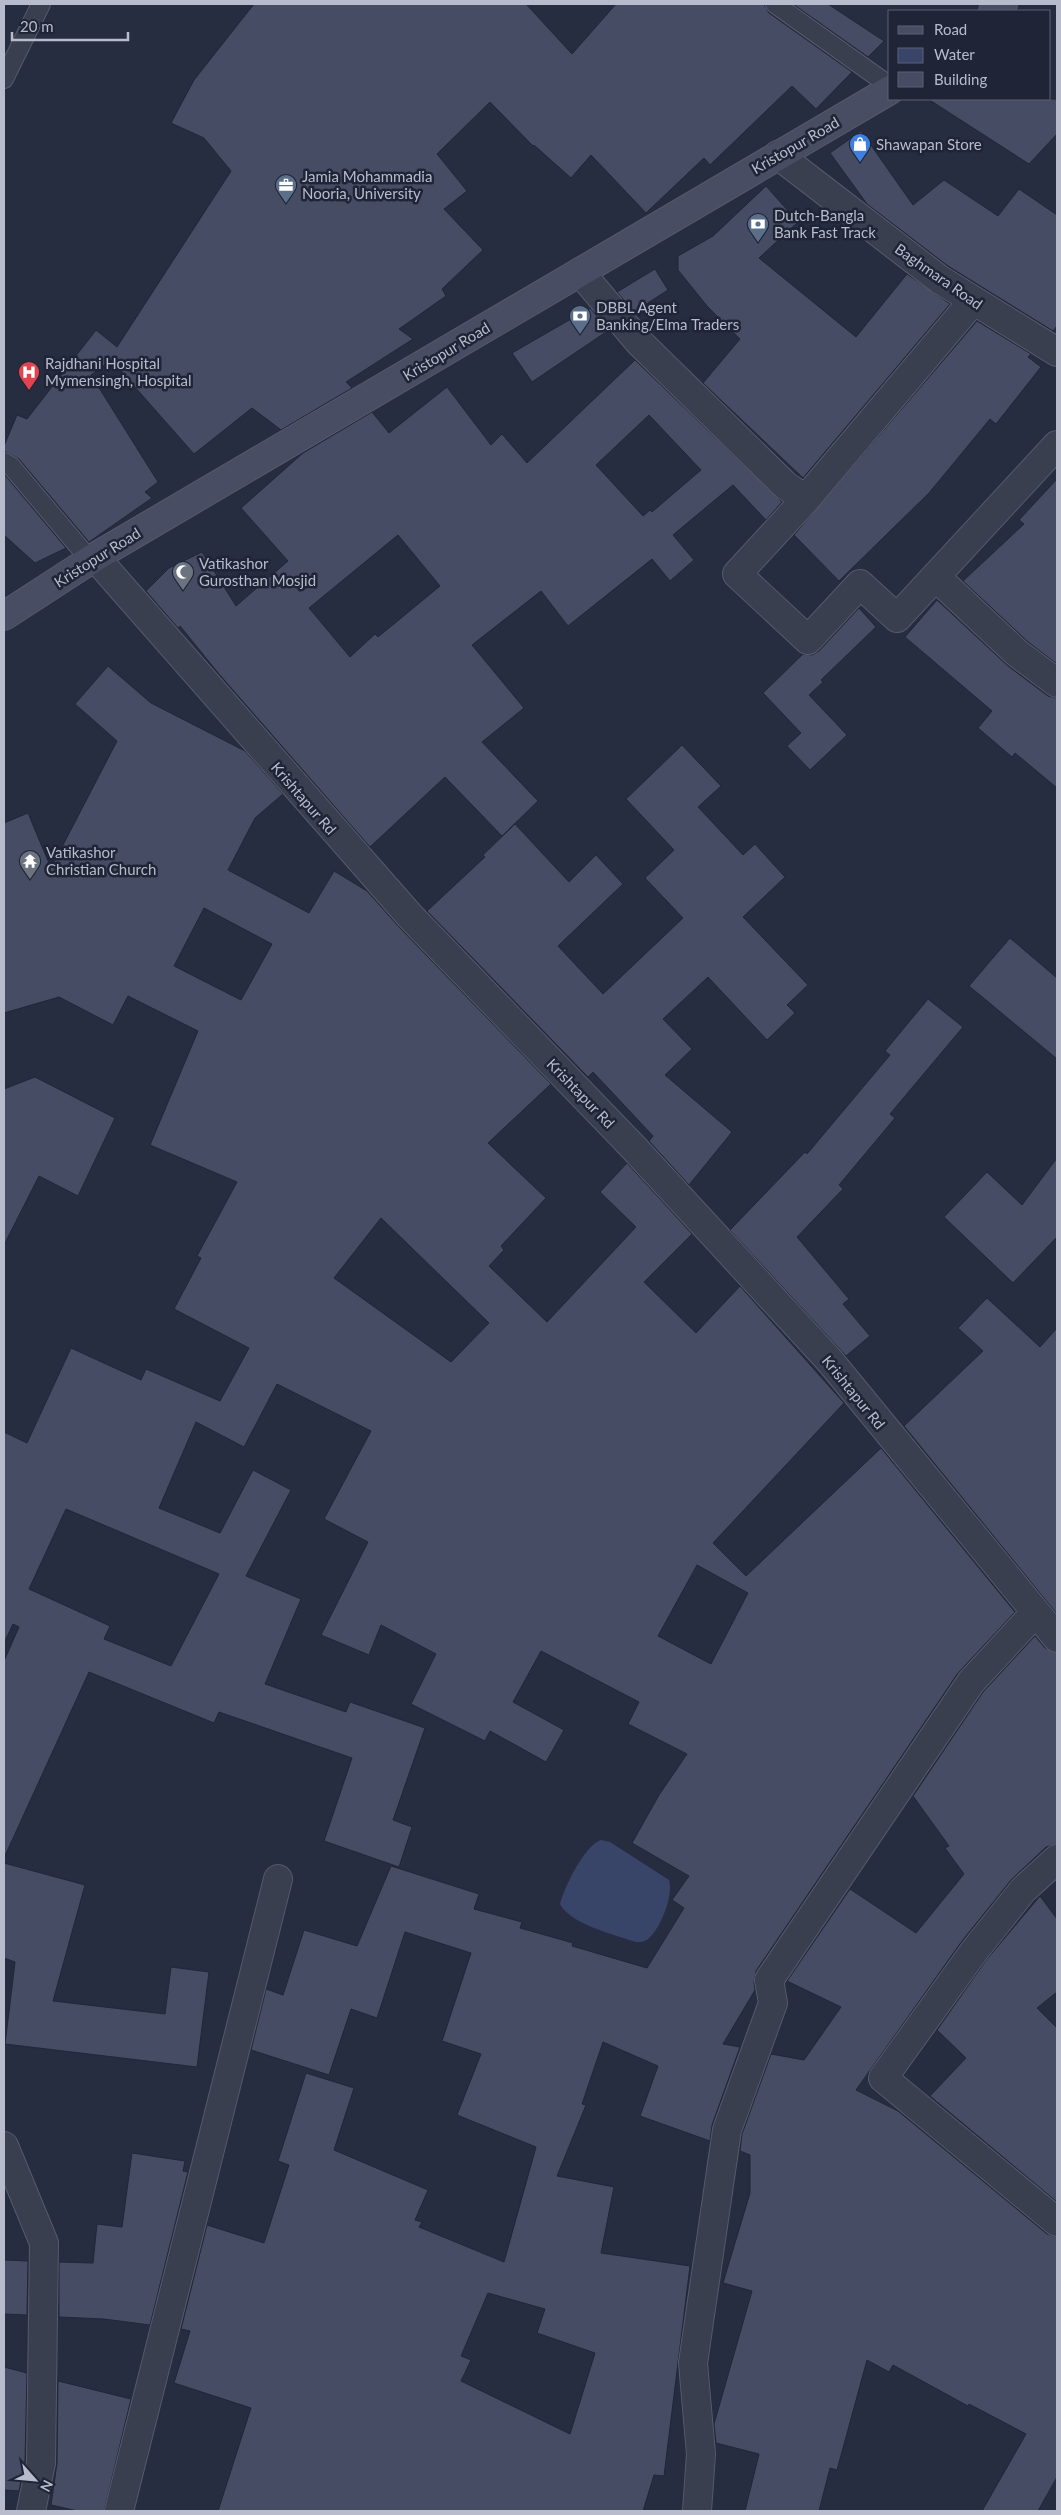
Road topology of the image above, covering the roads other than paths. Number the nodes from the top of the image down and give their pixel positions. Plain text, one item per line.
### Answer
1 (41, 4) edge
2 (775, 4) edge
3 (4, 79) edge
4 (888, 85) edge
5 (888, 91) edge
6 (778, 155) junction
7 (580, 272) junction
8 (973, 301) junction
9 (1057, 352) edge
10 (1057, 445) edge
11 (4, 462) edge
12 (806, 499) junction
13 (93, 558) junction
14 (936, 576) junction
15 (4, 616) edge
16 (1057, 683) edge
17 (1035, 1613) junction
18 (1057, 1637) edge
19 (1057, 1859) edge
20 (278, 1879) dead end
21 (4, 2146) edge
22 (1057, 2222) edge
23 (32, 2511) edge
24 (119, 2511) edge
25 (697, 2511) edge

1 - 3 lane
2 - 4 lane
5 - 6 main road, Kristopur Road
6 - 7 main road, Kristopur Road
6 - 8 street, Baghmara Road
7 - 12 street
7 - 13 main road, Kristopur Road
8 - 9 street, Baghmara Road
8 - 12 street
10 - 14 street
11 - 13 lane
12 - 14 street
13 - 15 main road, Kristopur Road
13 - 17 street, Krishtapur Rd
14 - 16 street
17 - 18 street, Krishtapur Rd
17 - 25 street
19 - 22 street
20 - 24 street
21 - 23 street

